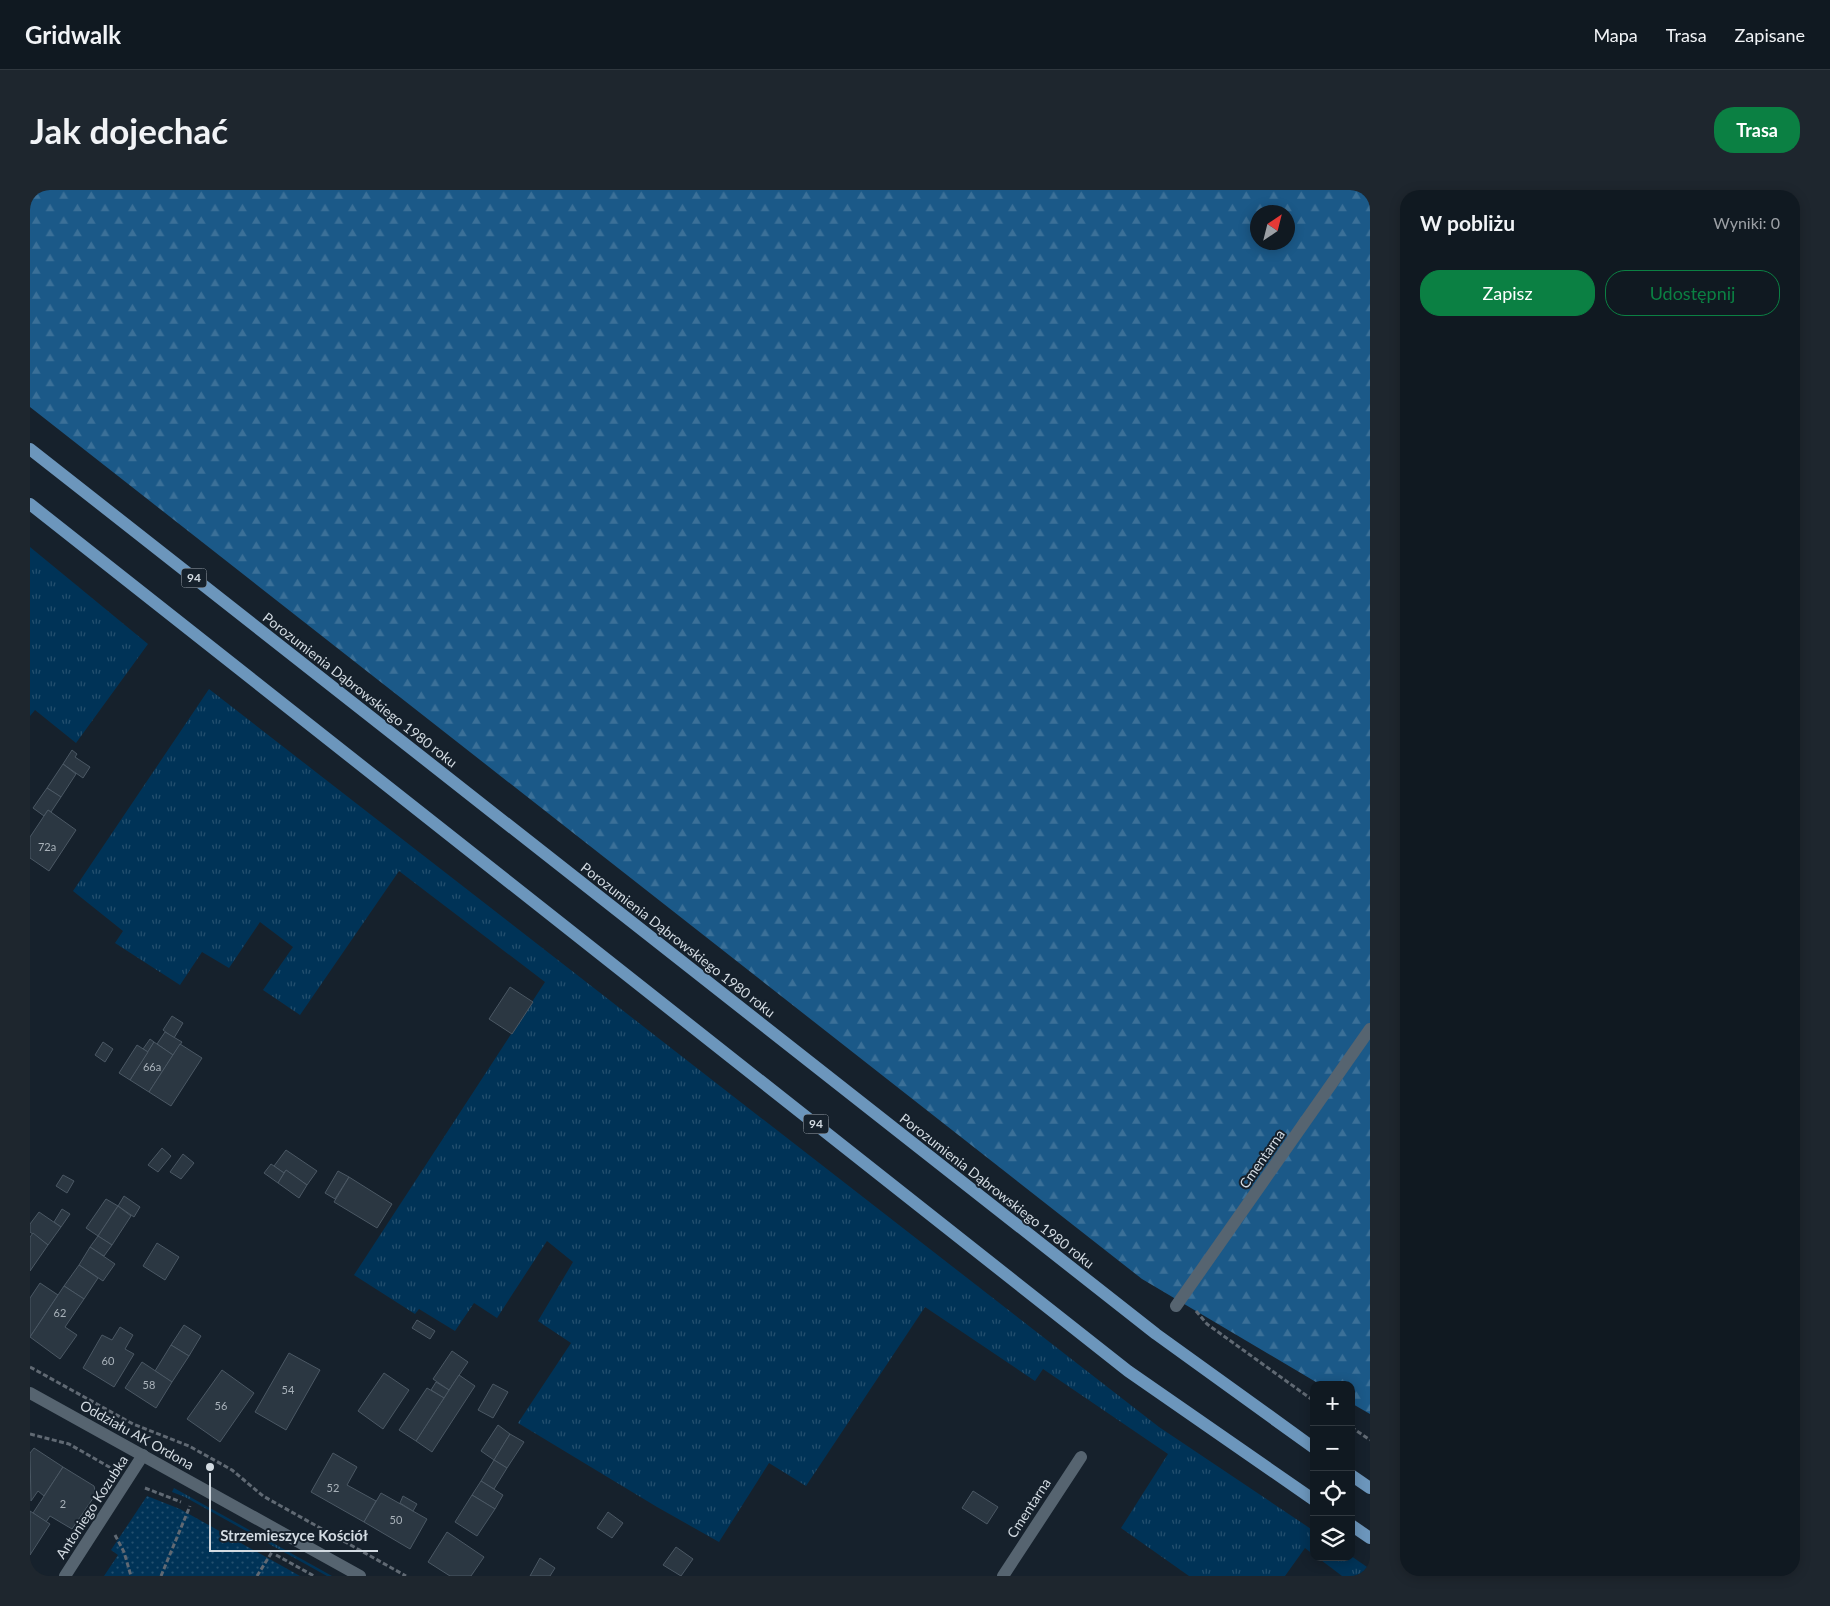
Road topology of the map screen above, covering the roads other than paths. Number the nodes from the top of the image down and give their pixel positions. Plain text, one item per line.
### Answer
1 (30, 449) edge
2 (30, 504) edge
3 (1370, 1028) edge
4 (1180, 1301) road end
5 (30, 1393) edge
6 (1310, 1445) edge
7 (143, 1455) junction
8 (1081, 1457) dead end
9 (1355, 1477) edge
10 (1370, 1488) edge
11 (1310, 1497) edge
12 (1355, 1529) edge
13 (1370, 1538) edge
14 (65, 1576) edge
15 (360, 1576) edge
16 (1003, 1576) edge

1 - 6 main road, Porozumienia Dąbrowskiego 1980 roku / 94
2 - 11 main road, 94
3 - 4 street, Cmentarna
5 - 7 street, Oddziału AK Ordona
7 - 14 street, Antoniego Kozubka
7 - 15 street, Oddziału AK Ordona
8 - 16 street, Cmentarna
9 - 10 main road
12 - 13 main road

